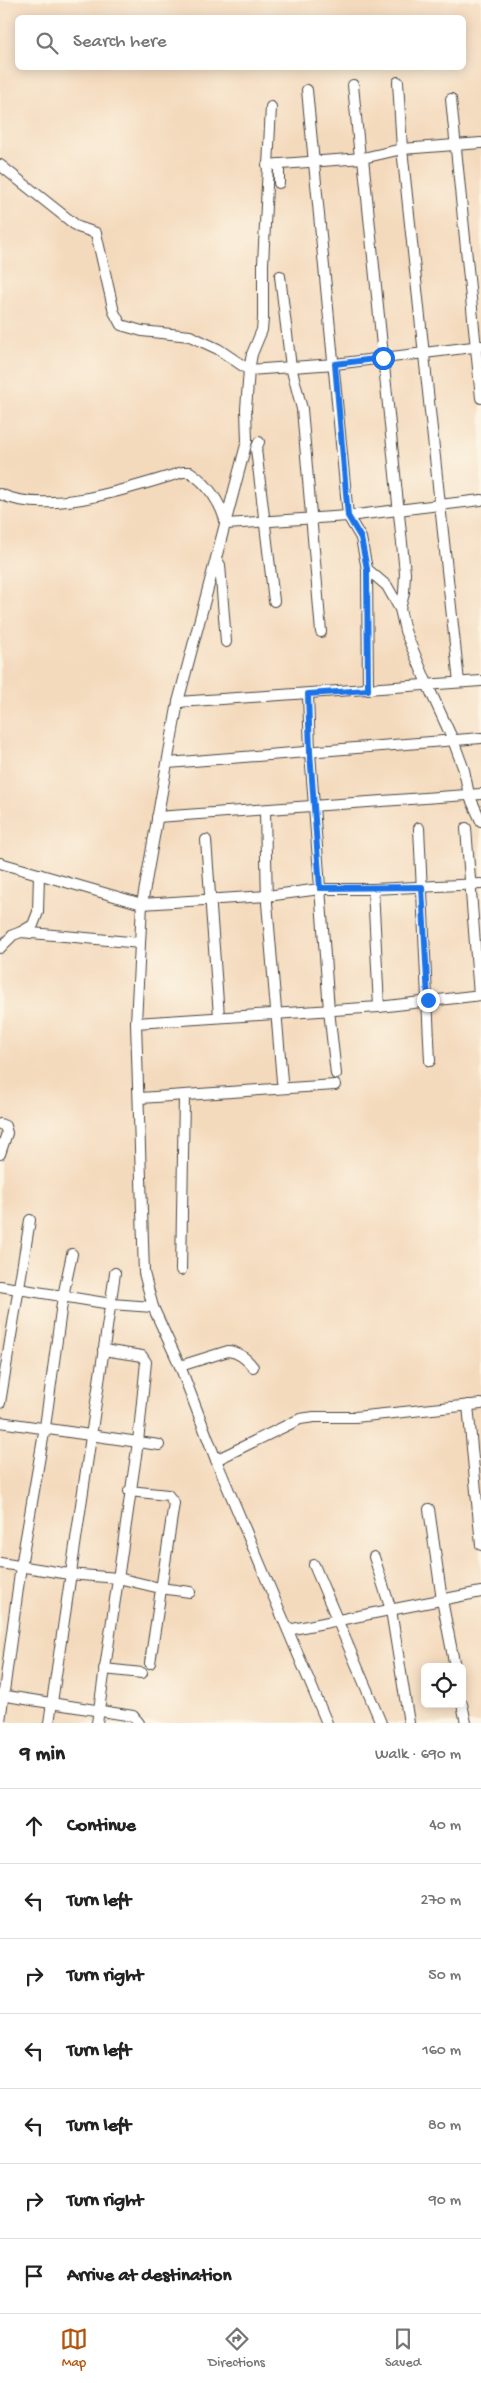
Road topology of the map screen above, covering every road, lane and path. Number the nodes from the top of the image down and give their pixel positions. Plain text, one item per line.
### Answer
1 (398, 82) dead end
2 (353, 85) dead end
3 (307, 90) dead end
4 (451, 99) dead end
5 (271, 107) dead end
6 (481, 143) edge
7 (456, 145) junction
8 (402, 150) junction
9 (361, 158) junction
10 (314, 162) junction
11 (279, 164) junction
12 (0, 165) edge
13 (268, 165) junction
14 (279, 183) dead end
15 (280, 276) dead end
16 (479, 346) edge
17 (424, 352) junction
18 (383, 358) junction
19 (335, 364) junction
20 (291, 367) junction
21 (249, 370) junction
22 (481, 398) edge
23 (259, 442) dead end
24 (0, 494) edge
25 (481, 500) edge
26 (440, 505) junction
27 (398, 508) junction
28 (348, 516) junction
29 (312, 517) junction
30 (264, 521) junction
31 (226, 524) junction
32 (216, 559) junction
33 (367, 569) junction
34 (274, 601) dead end
35 (400, 609) junction
36 (321, 632) dead end
37 (226, 642) dead end
38 (481, 681) edge
39 (460, 682) junction
40 (428, 686) junction
41 (368, 690) junction
42 (308, 694) junction
43 (178, 702) junction
44 (481, 738) edge
45 (453, 740) junction
46 (310, 752) junction
47 (168, 762) junction
48 (469, 794) junction
49 (481, 794) edge
50 (314, 807) junction
51 (264, 810) junction
52 (156, 817) junction
53 (481, 821) edge
54 (419, 828) dead end
55 (466, 828) dead end
56 (206, 840) dead end
57 (0, 863) edge
58 (39, 874) junction
59 (481, 884) edge
60 (469, 885) junction
61 (422, 887) junction
62 (320, 888) junction
63 (373, 889) junction
64 (267, 896) junction
65 (211, 900) junction
66 (142, 904) junction
67 (21, 932) junction
68 (140, 943) junction
69 (0, 948) edge
70 (480, 994) edge
71 (428, 1000) junction
72 (379, 1007) junction
73 (329, 1010) junction
74 (275, 1012) junction
75 (219, 1016) junction
76 (136, 1023) junction
77 (430, 1061) dead end
78 (282, 1081) dead end
79 (184, 1097) junction
80 (140, 1098) junction
81 (0, 1124) edge
82 (0, 1154) edge
83 (30, 1220) dead end
84 (72, 1254) dead end
85 (181, 1270) dead end
86 (115, 1273) dead end
87 (0, 1286) edge
88 (19, 1289) junction
89 (63, 1296) junction
90 (111, 1304) junction
91 (153, 1307) junction
92 (103, 1350) junction
93 (180, 1366) junction
94 (253, 1366) dead end
95 (0, 1402) edge
96 (481, 1404) edge
97 (468, 1405) junction
98 (0, 1422) edge
99 (45, 1427) junction
100 (90, 1434) junction
101 (138, 1442) junction
102 (160, 1445) dead end
103 (216, 1460) junction
104 (129, 1491) junction
105 (429, 1509) dead end
106 (481, 1545) edge
107 (374, 1557) dead end
108 (0, 1563) edge
109 (314, 1565) dead end
110 (21, 1566) junction
111 (70, 1574) junction
112 (118, 1578) junction
113 (160, 1588) junction
114 (190, 1592) dead end
115 (481, 1592) edge
116 (442, 1600) junction
117 (391, 1610) junction
118 (337, 1621) junction
119 (288, 1630) junction
120 (150, 1663) dead end
121 (454, 1663) edge
122 (104, 1669) junction
123 (142, 1673) dead end
124 (2, 1696) edge
125 (51, 1704) junction
126 (463, 1708) edge
127 (98, 1712) junction
128 (0, 1721) edge
129 (49, 1723) edge
130 (97, 1723) edge
131 (139, 1723) edge
132 (327, 1723) edge
133 (381, 1723) edge
134 (409, 1723) edge
135 (466, 1723) edge

1 - 8 street
2 - 9 street
3 - 10 street
4 - 7 street
5 - 13 street
6 - 7 street
7 - 8 street
7 - 16 street
8 - 9 street
8 - 17 street
9 - 10 street
9 - 18 street
10 - 11 street
10 - 19 street
11 - 13 street
11 - 14 street
12 - 21 street
13 - 21 street
15 - 20 street
16 - 17 street
16 - 22 street
17 - 18 street
17 - 26 street
18 - 19 street
18 - 27 street
19 - 20 street
19 - 28 street
20 - 21 street
20 - 29 street
21 - 31 street
23 - 30 street
24 - 31 street
25 - 26 street
26 - 27 street
26 - 39 street
27 - 28 street
27 - 35 street
28 - 29 street
28 - 33 street
29 - 30 street
29 - 36 street
30 - 31 street
30 - 34 street
31 - 32 street
32 - 37 street
32 - 43 street
33 - 35 street
33 - 41 street
35 - 40 street
38 - 39 street
39 - 40 street
40 - 41 street
40 - 45 street
41 - 42 street
42 - 43 street
42 - 46 street
43 - 47 street
44 - 45 street
45 - 46 street
45 - 48 street
46 - 47 street
46 - 50 street
47 - 52 street
48 - 49 street
48 - 50 street
48 - 53 street
50 - 51 street
50 - 62 street
51 - 52 street
51 - 64 street
52 - 66 street
54 - 61 street
55 - 60 street
56 - 65 street
57 - 58 street
58 - 66 street
58 - 67 street
59 - 60 street
60 - 61 street
60 - 70 street
61 - 63 street
61 - 71 street
62 - 63 street
62 - 64 street
62 - 73 street
63 - 72 street
64 - 65 street
64 - 74 street
65 - 66 street
65 - 75 street
66 - 68 street
67 - 68 street
67 - 69 street
68 - 76 street
70 - 71 street
71 - 72 street
71 - 77 street
72 - 73 street
73 - 74 street
73 - 79 street
74 - 75 street
74 - 78 street
75 - 76 street
76 - 80 street
79 - 80 street
79 - 85 street
80 - 91 street
81 - 82 street
83 - 88 street
84 - 89 street
86 - 90 street
87 - 88 street
88 - 89 street
88 - 95 street
89 - 90 street
89 - 99 street
90 - 91 street
90 - 92 street
91 - 93 street
92 - 100 street
92 - 101 street
93 - 94 street
93 - 103 street
96 - 97 street
97 - 103 street
97 - 106 street
98 - 99 street
99 - 100 street
99 - 110 street
100 - 101 street
100 - 111 street
101 - 102 street
101 - 104 street
103 - 119 street
104 - 112 street
104 - 113 street
105 - 116 street
107 - 117 street
108 - 110 street
109 - 118 street
110 - 111 street
110 - 124 street
111 - 112 street
111 - 125 street
112 - 113 street
112 - 122 street
113 - 114 street
113 - 120 street
115 - 116 street
116 - 117 street
116 - 121 street
117 - 118 street
117 - 134 street
118 - 119 street
118 - 133 street
119 - 132 street
122 - 123 street
122 - 127 street
124 - 125 street
124 - 128 street
125 - 127 street
125 - 129 street
126 - 135 street
127 - 130 street
127 - 131 street

